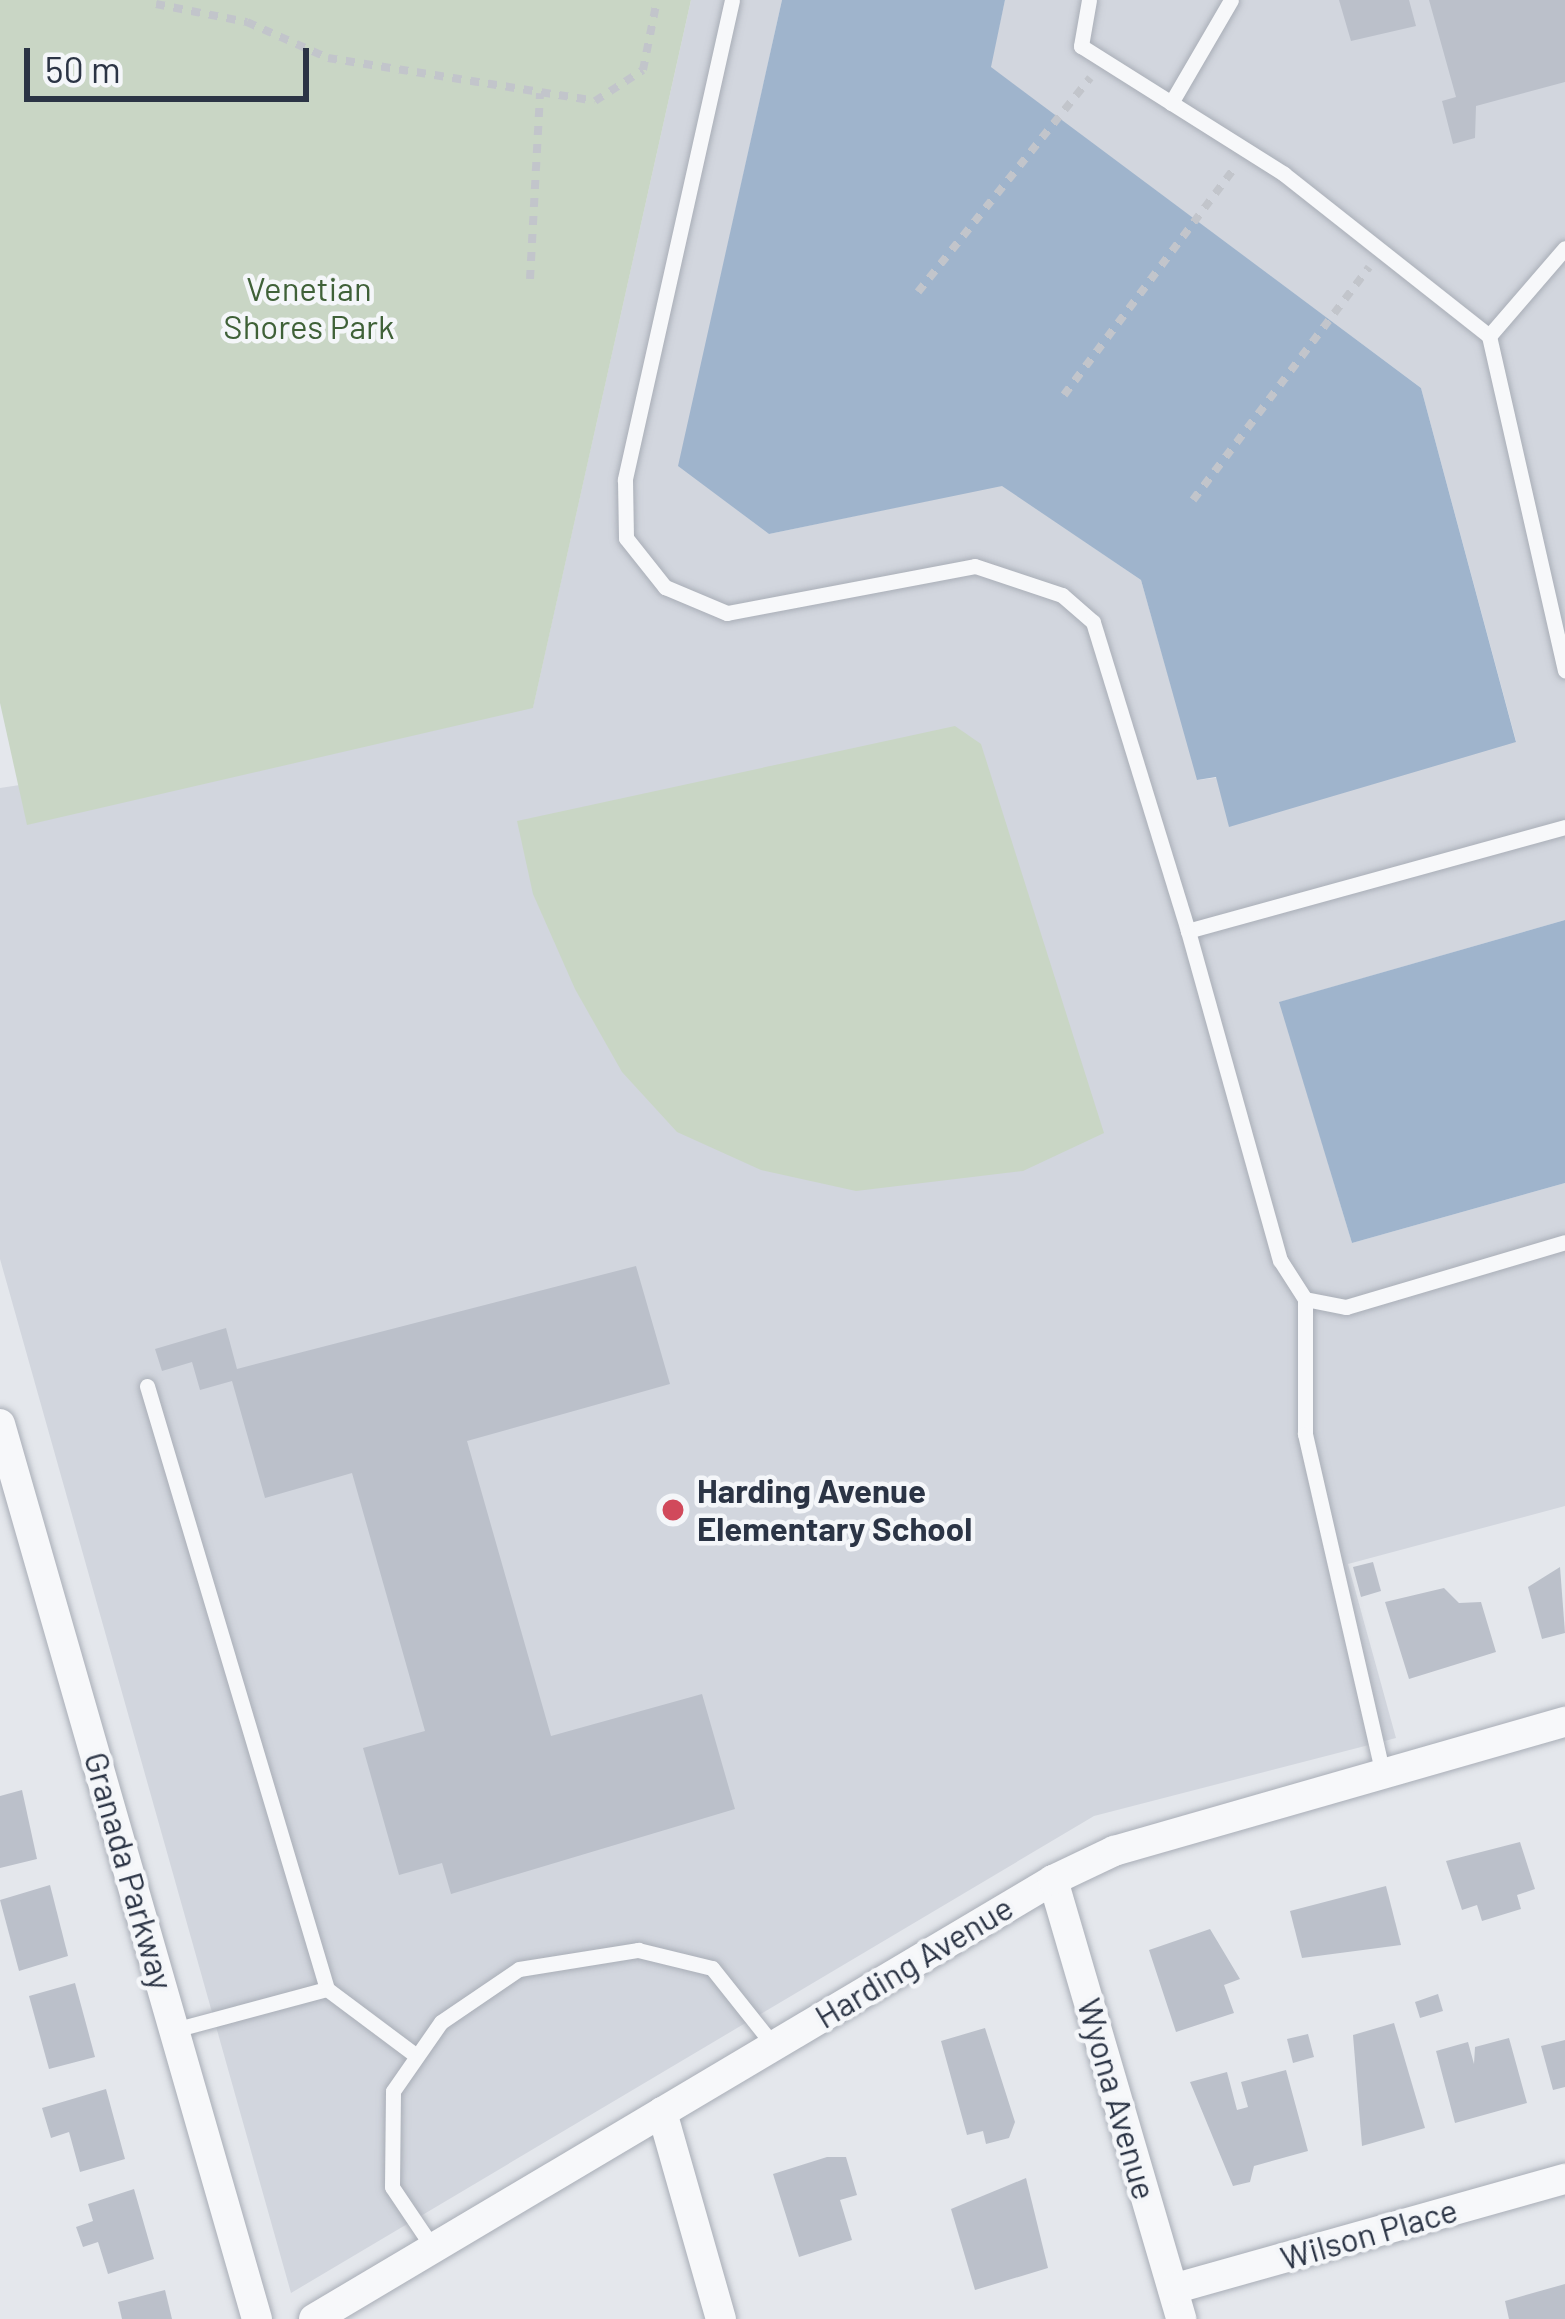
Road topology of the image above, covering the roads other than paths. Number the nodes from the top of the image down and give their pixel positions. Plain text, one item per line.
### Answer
1 (732, 0) edge
2 (1089, 0) edge
3 (1232, 0) edge
4 (1171, 103) junction
5 (1565, 248) edge
6 (1489, 336) junction
7 (1565, 670) edge
8 (1565, 827) edge
9 (1188, 931) junction
10 (1565, 1242) edge
11 (1305, 1299) junction
12 (147, 1386) dead end
13 (0, 1424) edge
14 (1565, 1722) edge
15 (1383, 1774) junction
16 (1052, 1880) junction
17 (327, 1989) junction
18 (174, 2030) junction
19 (774, 2046) junction
20 (414, 2054) junction
21 (662, 2112) junction
22 (1565, 2179) edge
23 (434, 2248) junction
24 (1177, 2304) edge
25 (257, 2319) edge
26 (314, 2319) edge
27 (721, 2319) edge

1 - 9 lane
2 - 4 lane
3 - 4 lane
4 - 6 lane
5 - 6 lane
6 - 7 lane
8 - 9 lane
9 - 11 lane
10 - 11 lane
11 - 15 lane
12 - 17 lane
13 - 18 street, Granada Parkway
14 - 15 street, Harding Avenue
15 - 16 street, Harding Avenue
16 - 19 street, Harding Avenue
16 - 24 street, Wyona Avenue
17 - 18 lane
17 - 20 lane
18 - 25 street, Granada Parkway
19 - 20 lane
19 - 21 street, Harding Avenue
20 - 23 lane
21 - 23 street, Harding Avenue
21 - 27 street
22 - 24 street, Wilson Place
23 - 26 street, Harding Avenue

